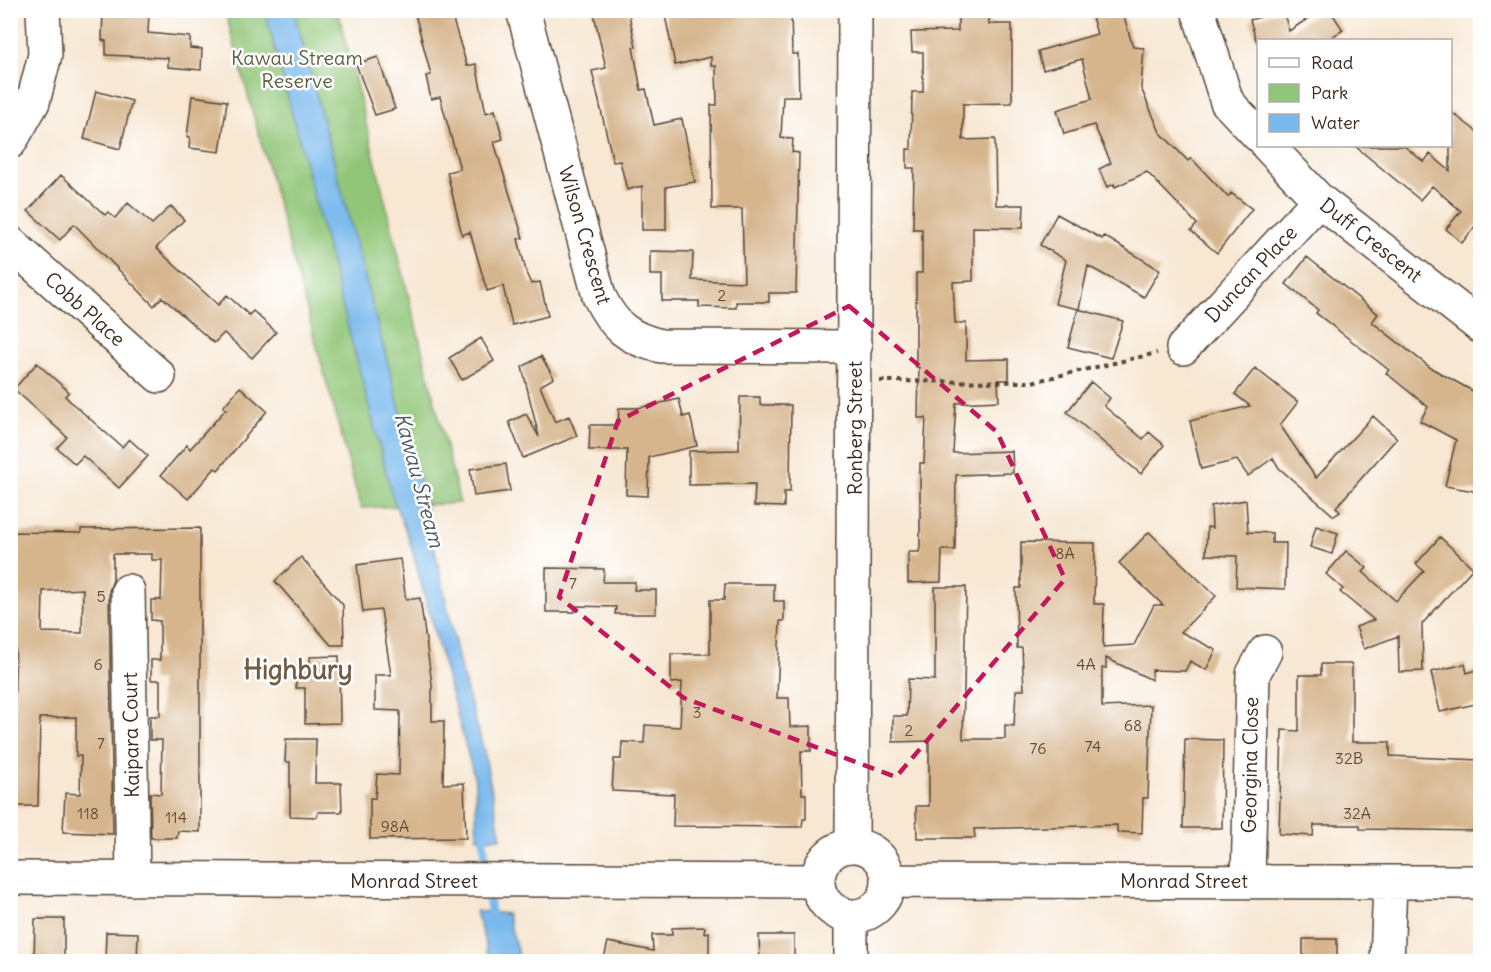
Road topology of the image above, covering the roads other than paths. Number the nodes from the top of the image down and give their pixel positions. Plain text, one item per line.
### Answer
1 (43, 10) edge
2 (523, 10) edge
3 (855, 10) edge
4 (1198, 10) edge
5 (1257, 134) edge
6 (10, 142) edge
7 (1269, 147) edge
8 (1319, 200) junction
9 (10, 243) edge
10 (1480, 326) edge
11 (855, 347) junction
12 (1183, 348) road end
13 (159, 376) dead end
14 (128, 591) dead end
15 (1265, 652) dead end
16 (852, 845) junction
17 (10, 879) edge
18 (133, 879) junction
19 (888, 880) junction
20 (818, 881) junction
21 (1248, 881) junction
22 (1480, 882) edge
23 (1390, 883) junction
24 (851, 916) junction
25 (851, 962) edge
26 (1387, 962) edge

1 - 6 street
2 - 11 street, Wilson Crescent
3 - 11 street, Ronberg Street
4 - 5 street
7 - 8 street, Duff Crescent
8 - 10 street, Duff Crescent
8 - 12 street, Duncan Place
9 - 13 street, Cobb Place
11 - 16 street, Ronberg Street
14 - 18 street, Kaipara Court
15 - 21 street, Georgina Close
16 - 19 street
16 - 20 street
17 - 18 street, Monrad Street
18 - 20 street, Monrad Street
19 - 21 street, Monrad Street
19 - 24 street
20 - 24 street
21 - 23 street, Monrad Street
22 - 23 street, Monrad Street
23 - 26 street
24 - 25 street

